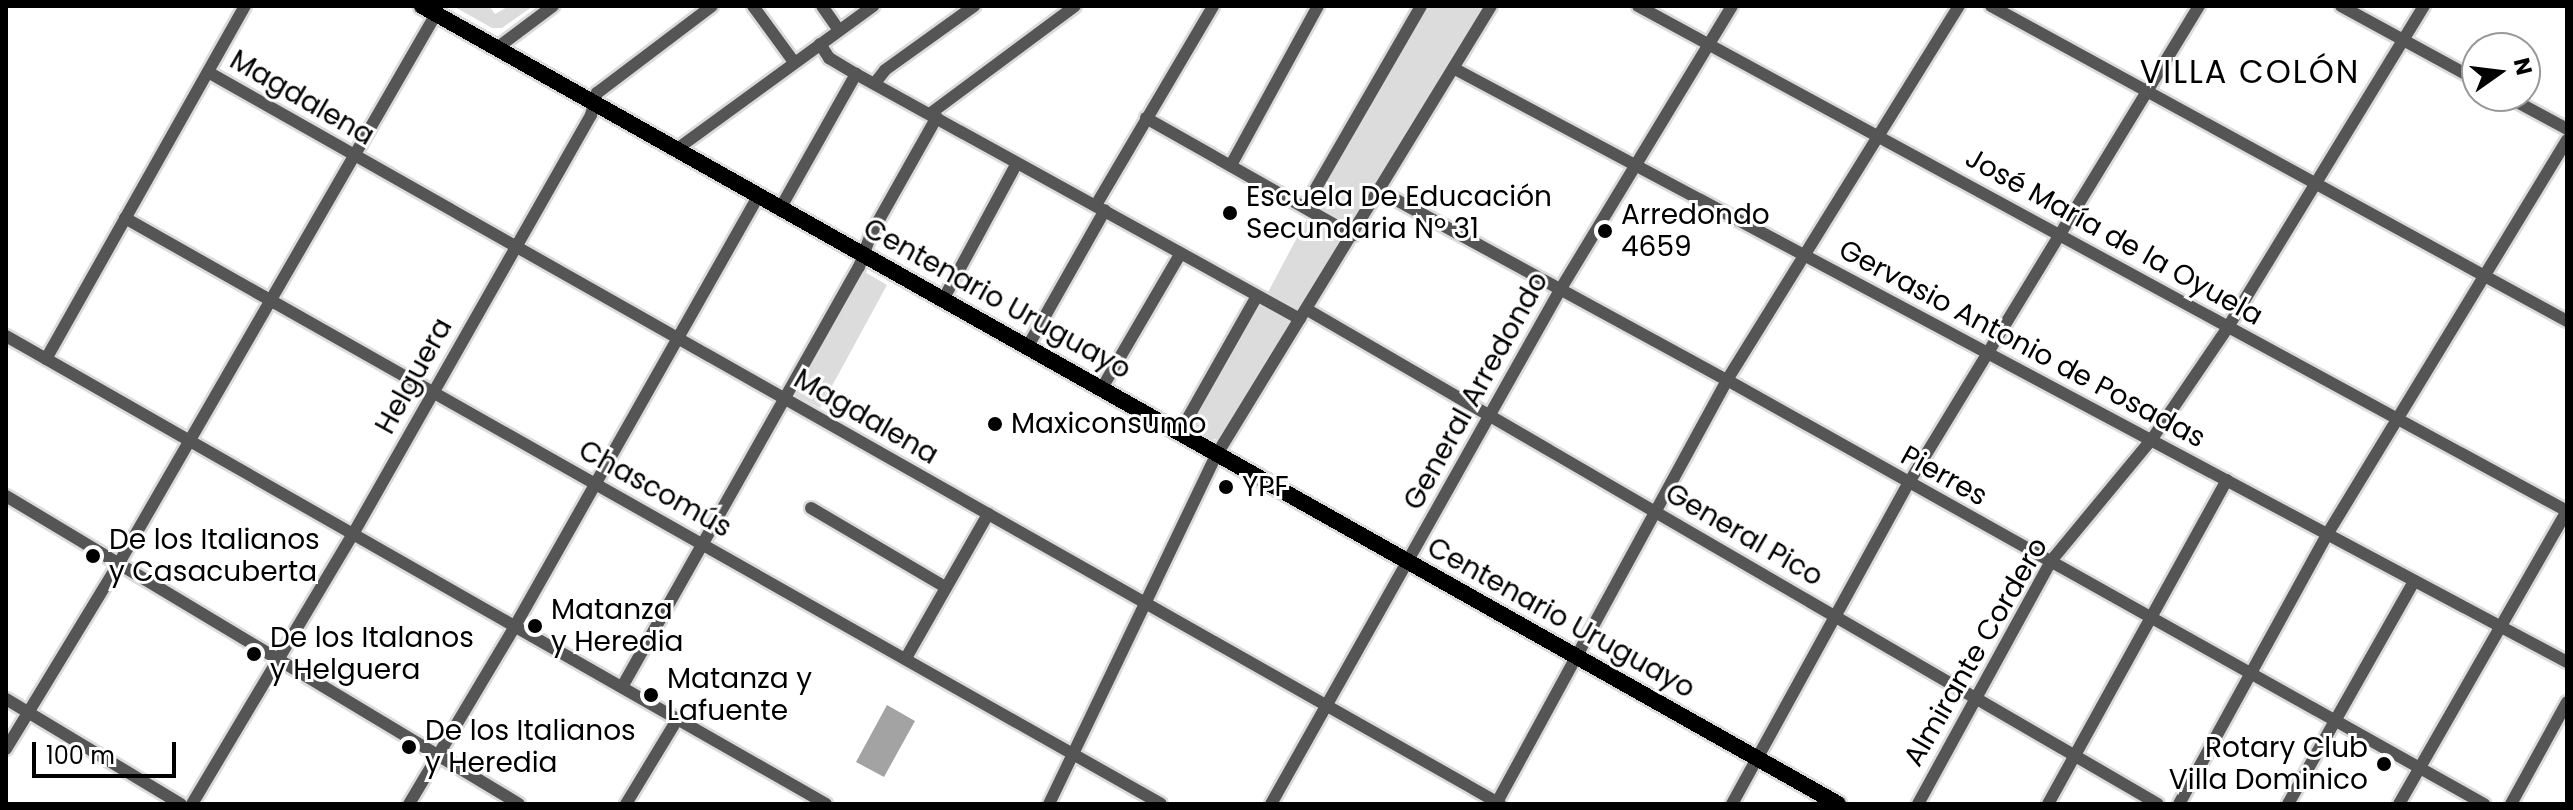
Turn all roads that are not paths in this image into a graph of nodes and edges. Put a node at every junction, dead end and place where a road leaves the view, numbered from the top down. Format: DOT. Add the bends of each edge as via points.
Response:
graph roads {
  1 [pos="245,6"];
  2 [pos="553,6"];
  3 [pos="712,6"];
  4 [pos="753,6"];
  5 [pos="822,6"];
  6 [pos="873,6"];
  7 [pos="974,6"];
  8 [pos="1075,6"];
  9 [pos="1213,6"];
  10 [pos="1318,6"];
  11 [pos="1421,6"];
  12 [pos="1491,6"];
  13 [pos="1638,6"];
  14 [pos="1732,6"];
  15 [pos="1959,6"];
  16 [pos="1991,6"];
  17 [pos="2199,6"];
  18 [pos="2341,6"];
  19 [pos="2424,6"];
  20 [pos="429,10"];
  21 [pos="839,30"];
  22 [pos="2403,40"];
  23 [pos="820,44"];
  24 [pos="1709,45"];
  25 [pos="497,48"];
  26 [pos="794,62"];
  27 [pos="1455,69"];
  28 [pos="2461,71"];
  29 [pos="208,72"];
  30 [pos="856,74"];
  31 [pos="875,83"];
  32 [pos="2147,91"];
  33 [pos="594,101"];
  34 [pos="2536,112"];
  35 [pos="934,115"];
  36 [pos="1146,118"];
  37 [pos="2567,129"];
  38 [pos="1879,137"];
  39 [pos="2567,140"];
  40 [pos="677,149"];
  41 [pos="354,155"];
  42 [pos="1017,163"];
  43 [pos="1231,165"];
  44 [pos="1634,165"];
  45 [pos="2316,184"];
  46 [pos="1380,191"];
  47 [pos="759,195"];
  48 [pos="781,207"];
  49 [pos="1305,207"];
  50 [pos="1101,208"];
  51 [pos="125,218"];
  52 [pos="2060,234"];
  53 [pos="1353,235"];
  54 [pos="514,246"];
  55 [pos="1181,253"];
  56 [pos="864,255"];
  57 [pos="1804,257"];
  58 [pos="2486,277"];
  59 [pos="1560,290"];
  60 [pos="1257,296"];
  61 [pos="944,298"];
  62 [pos="272,301"];
  63 [pos="1303,314"];
  64 [pos="2567,321"];
  65 [pos="2228,327"];
  66 [pos="6,336"];
  67 [pos="679,338"];
  68 [pos="1028,346"];
  69 [pos="1987,353"];
  70 [pos="46,359"];
  71 [pos="1727,380"];
  72 [pos="1102,388"];
  73 [pos="433,391"];
  74 [pos="786,398"];
  75 [pos="1490,415"];
  76 [pos="2398,419"];
  77 [pos="1180,432"];
  78 [pos="2152,439"];
  79 [pos="190,442"];
  80 [pos="1217,454"];
  81 [pos="2227,480"];
  82 [pos="596,484"];
  83 [pos="1908,484"];
  84 [pos="6,496"];
  85 [pos="811,508"];
  86 [pos="1655,511"];
  87 [pos="2567,511"];
  88 [pos="988,514"];
  89 [pos="2328,533"];
  90 [pos="353,534"];
  91 [pos="703,543"];
  92 [pos="2051,561"];
  93 [pos="1409,562"];
  94 [pos="119,563"];
  95 [pos="2414,581"];
  96 [pos="945,587"];
  97 [pos="1146,604"];
  98 [pos="1835,615"];
  99 [pos="2153,617"];
  100 [pos="515,626"];
  101 [pos="2500,626"];
  102 [pos="1577,657"];
  103 [pos="906,658"];
  104 [pos="279,659"];
  105 [pos="2567,662"];
  106 [pos="2251,672"];
  107 [pos="622,687"];
  108 [pos="1975,698"];
  109 [pos="6,699"];
  110 [pos="2567,702"];
  111 [pos="1325,708"];
  112 [pos="28,713"];
  113 [pos="678,718"];
  114 [pos="2335,721"];
  115 [pos="6,749"];
  116 [pos="438,755"];
  117 [pos="1075,755"];
  118 [pos="2074,755"];
  119 [pos="1758,758"];
  120 [pos="2419,768"];
  121 [pos="1498,803"];
  122 [pos="181,804"];
  123 [pos="192,804"];
  124 [pos="409,804"];
  125 [pos="519,804"];
  126 [pos="626,804"];
  127 [pos="826,804"];
  128 [pos="1049,804"];
  129 [pos="1161,804"];
  130 [pos="1271,804"];
  131 [pos="1732,804"];
  132 [pos="1838,804"];
  133 [pos="1918,804"];
  134 [pos="2048,804"];
  135 [pos="2158,804"];
  136 [pos="2179,804"];
  137 [pos="2288,804"];
  138 [pos="2399,804"];
  139 [pos="2484,804"];
  140 [pos="2511,804"];
  1 -- 29 [label="street"];
  2 -- 25 [label="street"];
  3 -- 33 [label="street, Helguera" via="601,88"];
  4 -- 26 [label="street"];
  5 -- 21 [label="street"];
  6 -- 21 [label="street"];
  7 -- 31 [label="street" via="885,70"];
  8 -- 35 [label="street"];
  9 -- 36 [label="street"];
  10 -- 43 [label="street"];
  11 -- 49 [label="street"];
  12 -- 27 [label="street"];
  13 -- 24 [label="street, José María de la Oyuela"];
  14 -- 24 [label="street, General Arredondo"];
  15 -- 38 [label="street"];
  16 -- 32 [label="street"];
  17 -- 32 [label="street"];
  18 -- 22 [label="street"];
  19 -- 22 [label="street, Almirante Cordero"];
  20 -- 25 [label="main road, Centenario Uruguayo"];
  20 -- 41 [label="street"];
  21 -- 23 [label="street"];
  22 -- 28 [label="street"];
  22 -- 45 [label="street, Almirante Cordero"];
  23 -- 26 [label="street"];
  23 -- 30 [label="street, General Pico" via="829,58"];
  24 -- 38 [label="street, José María de la Oyuela"];
  24 -- 44 [label="street, General Arredondo"];
  25 -- 33 [label="main road, Centenario Uruguayo"];
  26 -- 40 [label="street"];
  27 -- 44 [label="street, Gervasio Antonio de Posadas"];
  27 -- 46 [label="street"];
  29 -- 41 [label="street, Magdalena"];
  29 -- 51 [label="street"];
  30 -- 31 [label="street, General Pico"];
  30 -- 48 [label="street"];
  31 -- 35 [label="street, General Pico"];
  32 -- 45 [label="street"];
  32 -- 52 [label="street"];
  33 -- 40 [label="main road, Centenario Uruguayo"];
  33 -- 54 [label="street, Helguera" via="591,115"];
  34 -- 37 [label="street"];
  35 -- 42 [label="street, General Pico"];
  35 -- 56 [label="street"];
  36 -- 43 [label="street"];
  36 -- 50 [label="street"];
  38 -- 52 [label="street, José María de la Oyuela"];
  38 -- 57 [label="street"];
  39 -- 58 [label="street"];
  40 -- 47 [label="main road, Centenario Uruguayo"];
  41 -- 54 [label="street, Magdalena"];
  41 -- 62 [label="street"];
  42 -- 50 [label="street, General Pico"];
  42 -- 61 [label="street"];
  43 -- 49 [label="street"];
  44 -- 57 [label="street, Gervasio Antonio de Posadas"];
  44 -- 59 [label="street, General Arredondo"];
  45 -- 58 [label="street"];
  45 -- 65 [label="street, Almirante Cordero"];
  46 -- 53 [label="street"];
  46 -- 59 [label="street, Pierres"];
  47 -- 48 [label="main road, Centenario Uruguayo"];
  47 -- 67 [label="street"];
  48 -- 56 [label="main road, Centenario Uruguayo"];
  49 -- 53 [label="street"];
  50 -- 55 [label="street, General Pico"];
  50 -- 68 [label="street"];
  51 -- 62 [label="street, Chascomús"];
  51 -- 70 [label="street"];
  52 -- 65 [label="street, José María de la Oyuela"];
  52 -- 69 [label="street"];
  53 -- 63 [label="street"];
  54 -- 67 [label="street, Magdalena"];
  54 -- 73 [label="street, Helguera"];
  55 -- 60 [label="street, General Pico"];
  55 -- 72 [label="street"];
  56 -- 61 [label="main road, Centenario Uruguayo"];
  56 -- 74 [label="street"];
  57 -- 69 [label="street, Gervasio Antonio de Posadas"];
  57 -- 71 [label="street"];
  58 -- 64 [label="street"];
  58 -- 76 [label="street"];
  59 -- 71 [label="street, Pierres"];
  59 -- 75 [label="street, General Arredondo"];
  60 -- 63 [label="street, General Pico"];
  60 -- 77 [label="street"];
  61 -- 68 [label="main road, Centenario Uruguayo"];
  62 -- 73 [label="street, Chascomús"];
  62 -- 79 [label="street"];
  63 -- 75 [label="street, General Pico"];
  63 -- 80 [label="street"];
  65 -- 76 [label="street, José María de la Oyuela"];
  65 -- 78 [label="street, Almirante Cordero"];
  66 -- 70 [label="street"];
  67 -- 74 [label="street, Magdalena"];
  67 -- 82 [label="street"];
  68 -- 72 [label="main road, Centenario Uruguayo"];
  69 -- 78 [label="street, Gervasio Antonio de Posadas"];
  69 -- 83 [label="street"];
  70 -- 79 [label="street"];
  71 -- 83 [label="street, Pierres"];
  71 -- 86 [label="street"];
  72 -- 77 [label="main road, Centenario Uruguayo"];
  73 -- 82 [label="street, Chascomús"];
  73 -- 90 [label="street, Helguera"];
  74 -- 88 [label="street, Magdalena"];
  74 -- 91 [label="street"];
  75 -- 86 [label="street, General Pico"];
  75 -- 93 [label="street, General Arredondo"];
  76 -- 87 [label="street, José María de la Oyuela"];
  76 -- 89 [label="street"];
  77 -- 80 [label="main road, Centenario Uruguayo"];
  78 -- 81 [label="street, Gervasio Antonio de Posadas"];
  78 -- 92 [label="street, Almirante Cordero"];
  79 -- 90 [label="street"];
  79 -- 94 [label="street"];
  80 -- 93 [label="main road, Centenario Uruguayo"];
  80 -- 97 [label="street"];
  81 -- 89 [label="street, Gervasio Antonio de Posadas"];
  81 -- 99 [label="street"];
  82 -- 91 [label="street, Chascomús"];
  82 -- 100 [label="street"];
  83 -- 92 [label="street, Pierres"];
  83 -- 98 [label="street"];
  84 -- 94 [label="street"];
  85 -- 96 [label="street"];
  86 -- 98 [label="street, General Pico"];
  86 -- 102 [label="street"];
  87 -- 101 [label="street"];
  88 -- 96 [label="street"];
  88 -- 97 [label="street, Magdalena"];
  89 -- 95 [label="street, Gervasio Antonio de Posadas"];
  89 -- 106 [label="street"];
  90 -- 100 [label="street"];
  90 -- 104 [label="street, Helguera"];
  91 -- 103 [label="street, Chascomús"];
  91 -- 107 [label="street"];
  92 -- 99 [label="street, Pierres"];
  92 -- 108 [label="street, Almirante Cordero"];
  93 -- 102 [label="main road, Centenario Uruguayo"];
  93 -- 111 [label="street, General Arredondo"];
  94 -- 104 [label="street"];
  94 -- 112 [label="street"];
  95 -- 101 [label="street, Gervasio Antonio de Posadas"];
  95 -- 114 [label="street"];
  96 -- 103 [label="street"];
  97 -- 111 [label="street, Magdalena"];
  97 -- 117 [label="street"];
  98 -- 108 [label="street, General Pico"];
  98 -- 119 [label="street"];
  99 -- 106 [label="street, Pierres"];
  99 -- 118 [label="street"];
  100 -- 107 [label="street"];
  100 -- 116 [label="street"];
  101 -- 105 [label="street, Gervasio Antonio de Posadas"];
  101 -- 120 [label="street"];
  102 -- 119 [label="main road, Centenario Uruguayo"];
  102 -- 121 [label="street"];
  103 -- 117 [label="street, Chascomús"];
  104 -- 116 [label="street"];
  104 -- 123 [label="street, Helguera"];
  106 -- 114 [label="street, Pierres"];
  106 -- 136 [label="street"];
  107 -- 113 [label="street"];
  108 -- 118 [label="street, General Pico"];
  108 -- 133 [label="street, Almirante Cordero"];
  109 -- 112 [label="street"];
  110 -- 140 [label="street"];
  111 -- 121 [label="street, Magdalena"];
  111 -- 130 [label="street, General Arredondo"];
  112 -- 115 [label="street"];
  112 -- 122 [label="street"];
  113 -- 126 [label="street"];
  113 -- 127 [label="street"];
  114 -- 120 [label="street, Pierres"];
  114 -- 137 [label="street"];
  116 -- 124 [label="street"];
  116 -- 125 [label="street"];
  117 -- 128 [label="street"];
  117 -- 129 [label="street, Chascomús"];
  118 -- 134 [label="street"];
  118 -- 135 [label="street, General Pico"];
  119 -- 131 [label="street"];
  119 -- 132 [label="main road, Centenario Uruguayo"];
  120 -- 138 [label="street"];
  120 -- 139 [label="street, Pierres"];
}
